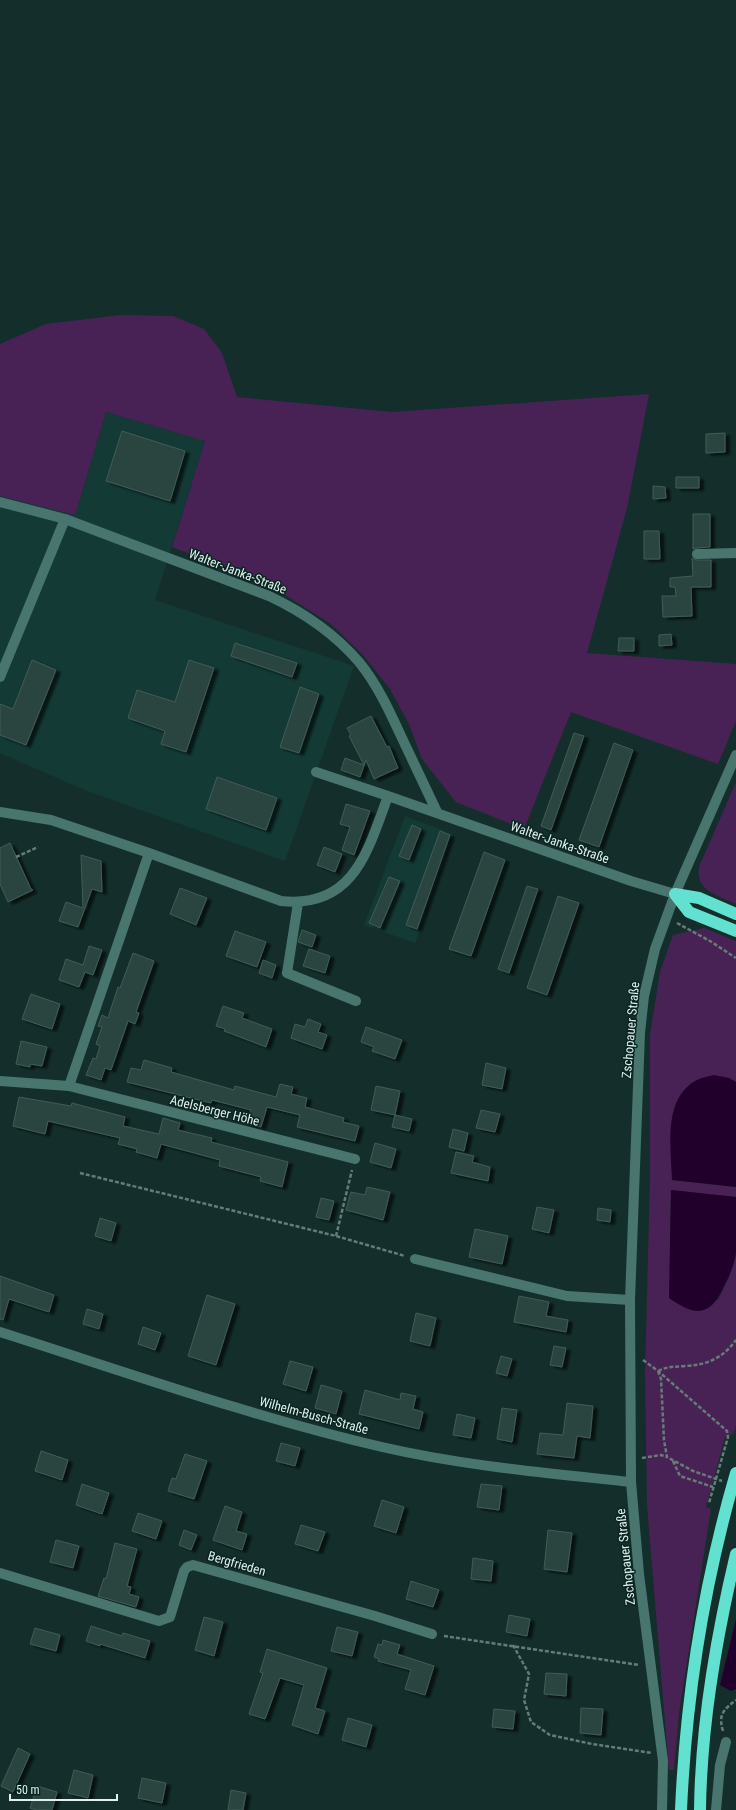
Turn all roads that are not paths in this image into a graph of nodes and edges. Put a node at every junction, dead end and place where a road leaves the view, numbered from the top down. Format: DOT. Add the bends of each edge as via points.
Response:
graph roads {
  1 [pos="0,502"];
  2 [pos="65,518"];
  3 [pos="736,553"];
  4 [pos="697,554"];
  5 [pos="0,677"];
  6 [pos="736,755"];
  7 [pos="316,772"];
  8 [pos="388,796"];
  9 [pos="0,812"];
  10 [pos="437,812"];
  11 [pos="149,852"];
  12 [pos="676,894"];
  13 [pos="298,903"];
  14 [pos="736,914"];
  15 [pos="736,931"];
  16 [pos="356,1001"];
  17 [pos="0,1081"];
  18 [pos="69,1086"];
  19 [pos="355,1158"];
  20 [pos="416,1259"];
  21 [pos="630,1300"];
  22 [pos="0,1332"];
  23 [pos="736,1473"];
  24 [pos="631,1482"];
  25 [pos="736,1554"];
  26 [pos="0,1573"];
  27 [pos="432,1634"];
  28 [pos="726,1742"];
  29 [pos="662,1810"];
  30 [pos="681,1810"];
  31 [pos="700,1810"];
  32 [pos="716,1810"];
  1 -- 2 [label="street, Walter-Janka-Straße"];
  2 -- 5 [label="street"];
  2 -- 10 [label="street, Walter-Janka-Straße" via="269,596 287,604 321,627 358,662 371,679"];
  3 -- 4 [label="street"];
  6 -- 12 [label="street, Zschopauer Straße"];
  7 -- 8 [label="street, Walter-Janka-Straße"];
  8 -- 10 [label="street, Walter-Janka-Straße"];
  8 -- 13 [label="street" via="370,843 354,873 344,883 320,898"];
  9 -- 11 [label="street" via="51,820"];
  10 -- 12 [label="street, Walter-Janka-Straße" via="631,881"];
  11 -- 13 [label="street" via="282,901"];
  11 -- 18 [label="street"];
  12 -- 14 [label="highway" via="700,898"];
  12 -- 15 [label="highway" via="690,912"];
  12 -- 21 [label="street, Zschopauer Straße" via="651,964 643,1003"];
  13 -- 16 [label="street" via="287,974"];
  17 -- 18 [label="street, Adelsberger Höhe"];
  18 -- 19 [label="street, Adelsberger Höhe"];
  20 -- 21 [label="street" via="567,1296"];
  21 -- 24 [label="street, Zschopauer Straße"];
  22 -- 24 [label="street, Wilhelm-Busch-Straße" via="250,1411 382,1447 488,1466"];
  23 -- 30 [label="highway" via="707,1588 693,1670"];
  24 -- 29 [label="street, Zschopauer Straße" via="639,1574 662,1755"];
  25 -- 31 [label="highway" via="720,1626 707,1709"];
  26 -- 27 [label="street, Bergfrieden" via="159,1621 170,1617 184,1571 193,1565"];
  28 -- 32 [label="street" via="720,1765"];
}
